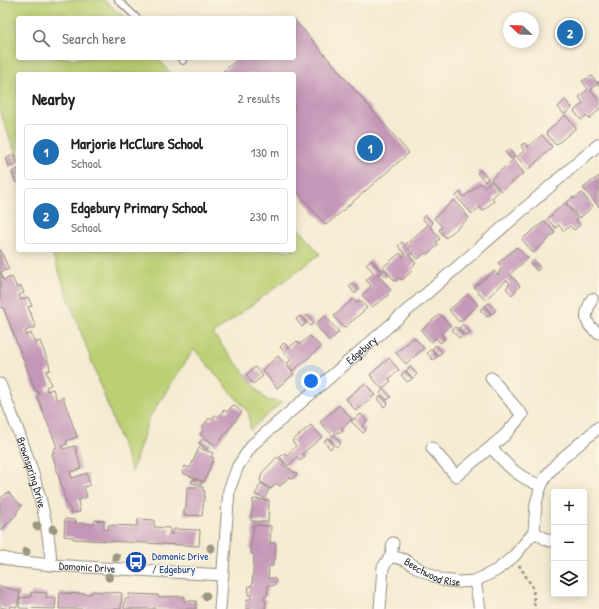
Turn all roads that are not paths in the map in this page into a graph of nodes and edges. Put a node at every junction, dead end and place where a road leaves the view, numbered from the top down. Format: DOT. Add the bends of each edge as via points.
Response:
graph roads {
  1 [pos="118,0"];
  2 [pos="135,16"];
  3 [pos="597,149"];
  4 [pos="592,299"];
  5 [pos="599,332"];
  6 [pos="491,378"];
  7 [pos="0,384"];
  8 [pos="599,427"];
  9 [pos="491,447"];
  10 [pos="432,448"];
  11 [pos="541,486"];
  12 [pos="534,532"];
  13 [pos="551,540"];
  14 [pos="393,543"];
  15 [pos="0,556"];
  16 [pos="391,556"];
  17 [pos="51,565"];
  18 [pos="223,575"];
  19 [pos="475,581"];
  20 [pos="220,609"];
  21 [pos="380,609"];
  22 [pos="480,609"];
  1 -- 2 [label="lane"];
  3 -- 18 [label="street, Edgebury" via="253,444 238,466 229,490"];
  4 -- 5 [label="street" via="585,313 588,324"];
  6 -- 9 [label="street" via="522,415"];
  7 -- 17 [label="street, Brownspring Drive" via="33,474 50,548"];
  8 -- 11 [label="street" via="558,462"];
  9 -- 10 [label="street" via="456,476"];
  9 -- 11 [label="street" via="513,472"];
  11 -- 12 [label="street" via="536,503"];
  12 -- 13 [label="street"];
  12 -- 19 [label="street, Beechwood Rise" via="514,556 497,570"];
  14 -- 16 [label="street, Beechwood Rise"];
  15 -- 17 [label="street, Domonic Drive" via="15,561"];
  16 -- 19 [label="street, Beechwood Rise" via="405,560 442,580"];
  16 -- 21 [label="street, Beechwood Rise" via="383,567"];
  17 -- 18 [label="street, Domonic Drive"];
  18 -- 20 [label="street, Edgebury"];
  19 -- 22 [label="street, Beechwood Rise"];
}
